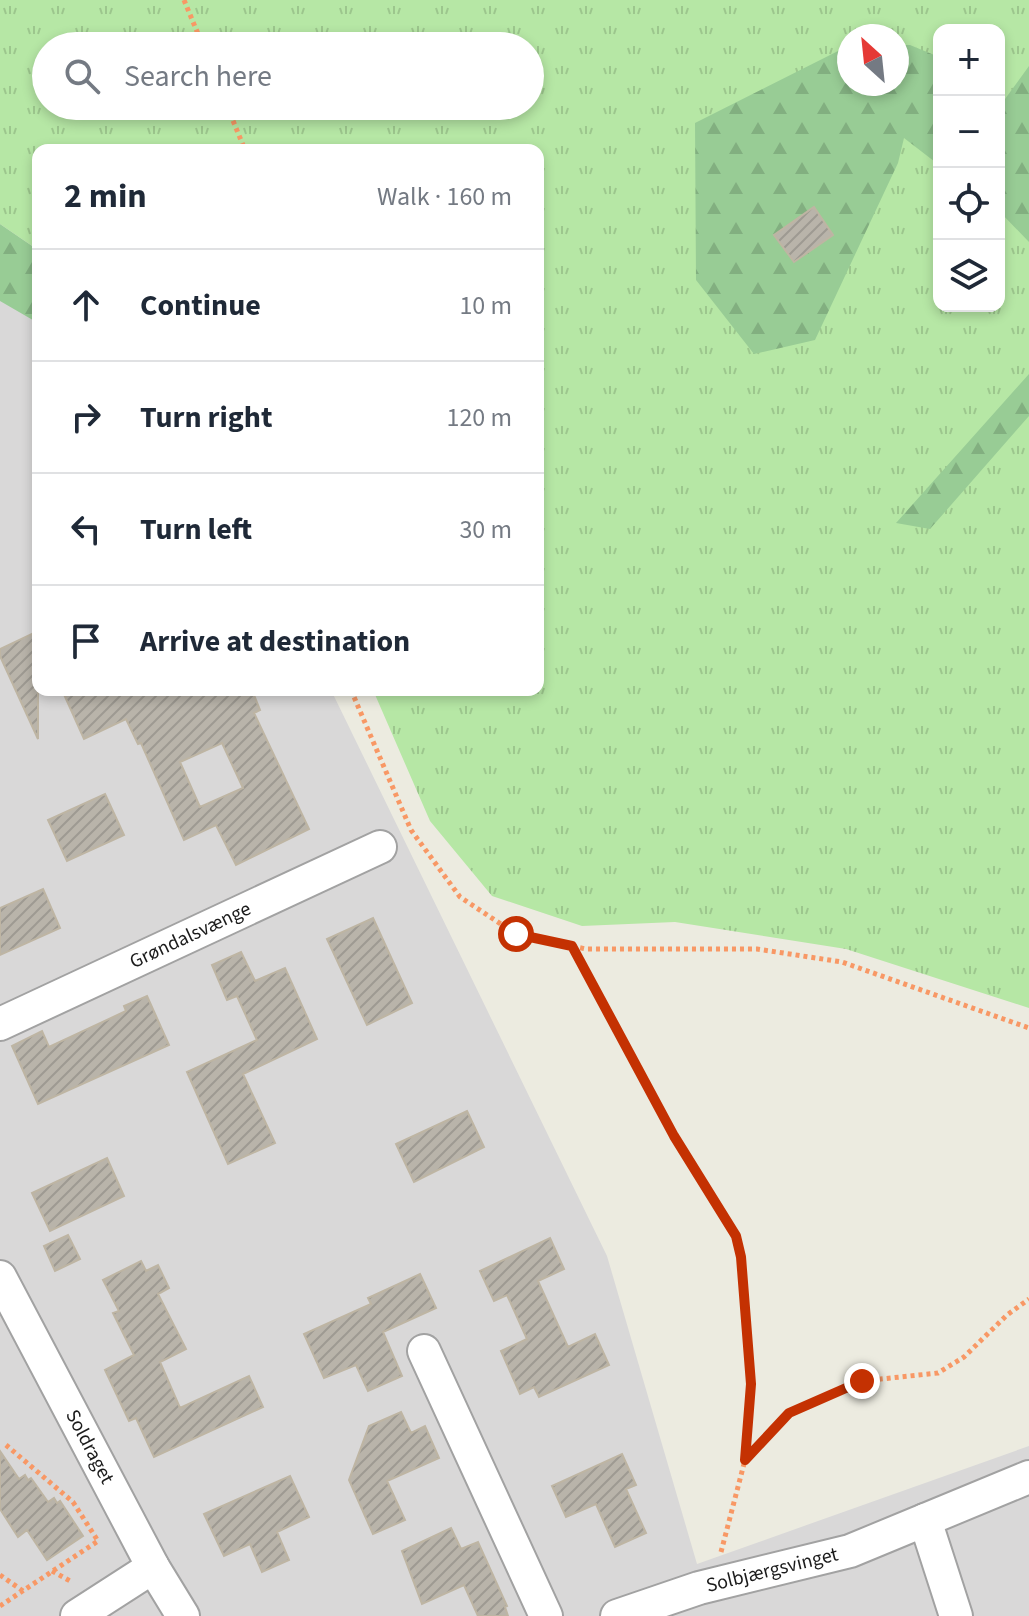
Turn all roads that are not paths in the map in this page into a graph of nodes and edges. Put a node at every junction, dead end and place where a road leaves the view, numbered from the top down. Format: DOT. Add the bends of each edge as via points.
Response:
graph roads {
  1 [pos="380,847"];
  2 [pos="0,1024"];
  3 [pos="0,1277"];
  4 [pos="424,1351"];
  5 [pos="1029,1477"];
  6 [pos="925,1520"];
  7 [pos="153,1567"];
  8 [pos="77,1616"];
  9 [pos="183,1616"];
  10 [pos="546,1616"];
  11 [pos="617,1616"];
  12 [pos="956,1616"];
  1 -- 2 [label="street, Grøndalsvænge"];
  3 -- 7 [label="street, Soldraget"];
  4 -- 10 [label="street"];
  5 -- 6 [label="street, Solbjærgsvinget"];
  6 -- 11 [label="street, Solbjærgsvinget" via="850,1551 714,1584"];
  6 -- 12 [label="street"];
  7 -- 8 [label="street"];
  7 -- 9 [label="street, Soldraget"];
}
